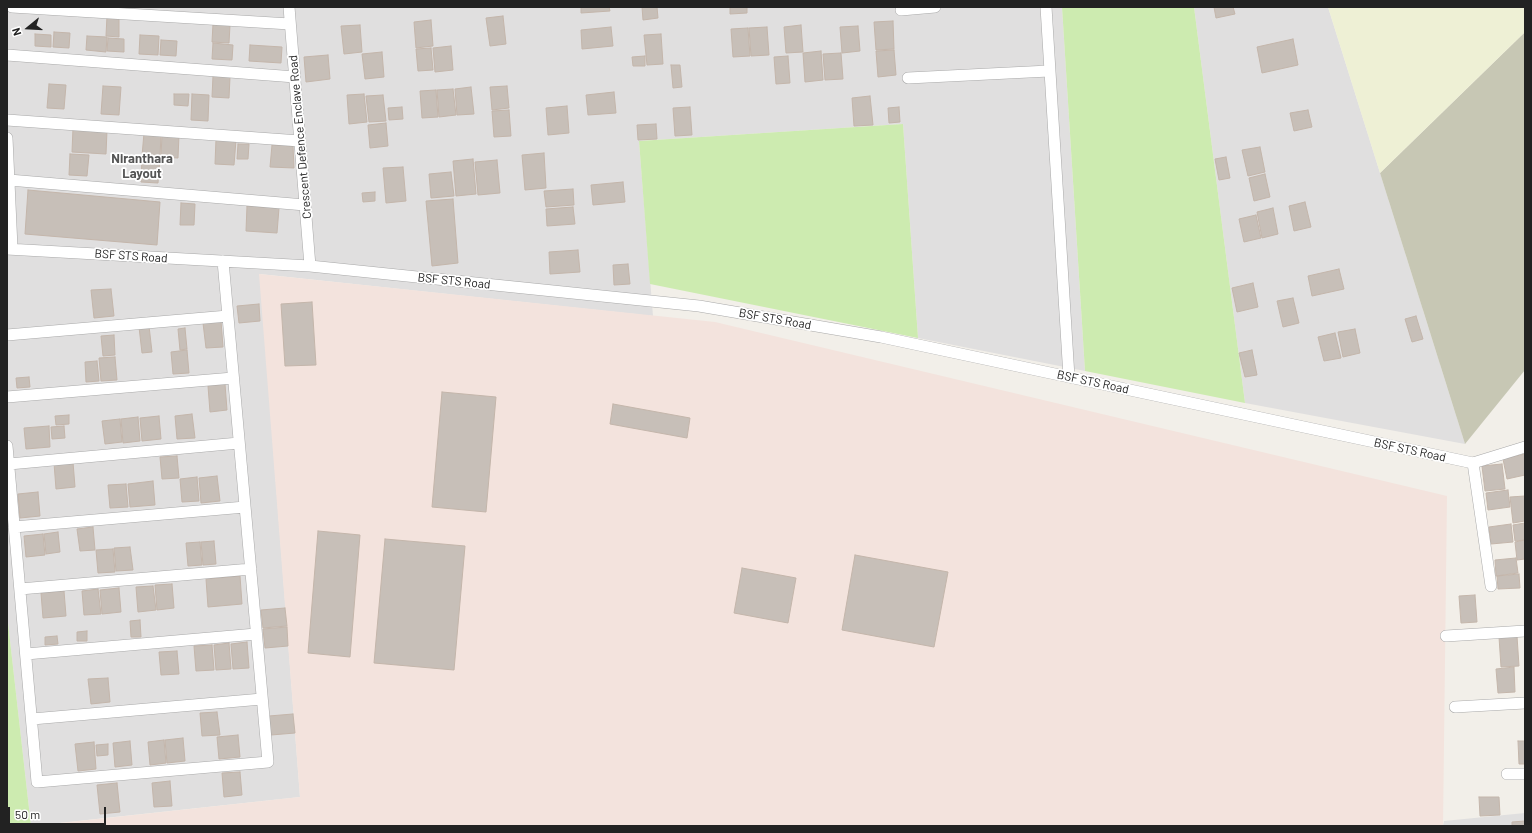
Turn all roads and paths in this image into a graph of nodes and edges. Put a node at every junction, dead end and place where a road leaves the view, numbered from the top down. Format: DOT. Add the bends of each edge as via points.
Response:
graph roads {
  1 [pos="12,7"];
  2 [pos="289,7"];
  3 [pos="936,7"];
  4 [pos="1046,7"];
  5 [pos="901,10"];
  6 [pos="290,24"];
  7 [pos="7,55"];
  8 [pos="1050,71"];
  9 [pos="295,77"];
  10 [pos="908,78"];
  11 [pos="7,120"];
  12 [pos="7,138"];
  13 [pos="300,141"];
  14 [pos="9,180"];
  15 [pos="8,196"];
  16 [pos="305,206"];
  17 [pos="10,248"];
  18 [pos="223,261"];
  19 [pos="310,266"];
  20 [pos="228,316"];
  21 [pos="7,335"];
  22 [pos="1069,377"];
  23 [pos="233,378"];
  24 [pos="7,397"];
  25 [pos="239,444"];
  26 [pos="7,446"];
  27 [pos="1525,447"];
  28 [pos="8,464"];
  29 [pos="1473,464"];
  30 [pos="245,507"];
  31 [pos="14,527"];
  32 [pos="251,569"];
  33 [pos="1491,586"];
  34 [pos="20,589"];
  35 [pos="1525,631"];
  36 [pos="256,634"];
  37 [pos="1446,636"];
  38 [pos="26,654"];
  39 [pos="262,699"];
  40 [pos="1525,703"];
  41 [pos="1455,707"];
  42 [pos="32,719"];
  43 [pos="1507,774"];
  44 [pos="1525,774"];
  1 -- 6 [label="street"];
  2 -- 6 [label="street, Crescent Defence Enclave Road"];
  3 -- 5 [label="street"];
  4 -- 8 [label="street"];
  6 -- 9 [label="street, Crescent Defence Enclave Road"];
  7 -- 9 [label="street"];
  8 -- 10 [label="street"];
  8 -- 22 [label="street"];
  9 -- 13 [label="street, Crescent Defence Enclave Road"];
  11 -- 13 [label="street"];
  12 -- 14 [label="street"];
  13 -- 16 [label="street, Crescent Defence Enclave Road"];
  14 -- 15 [label="street"];
  14 -- 16 [label="street"];
  15 -- 17 [label="street"];
  16 -- 19 [label="street, Crescent Defence Enclave Road"];
  17 -- 18 [label="street, BSF STS Road"];
  18 -- 19 [label="street, BSF STS Road"];
  18 -- 20 [label="street"];
  19 -- 22 [label="street, BSF STS Road" via="699,306 881,336"];
  20 -- 21 [label="street"];
  20 -- 23 [label="street"];
  22 -- 29 [label="street, BSF STS Road"];
  23 -- 24 [label="street"];
  23 -- 25 [label="street"];
  25 -- 28 [label="street"];
  25 -- 30 [label="street"];
  26 -- 28 [label="street"];
  27 -- 29 [label="street"];
  28 -- 31 [label="street"];
  29 -- 33 [label="street"];
  30 -- 31 [label="street"];
  30 -- 32 [label="street"];
  31 -- 34 [label="street"];
  32 -- 34 [label="street"];
  32 -- 36 [label="street"];
  34 -- 38 [label="street"];
  35 -- 37 [label="street"];
  36 -- 38 [label="street"];
  36 -- 39 [label="street"];
  38 -- 42 [label="street"];
  39 -- 42 [label="street"];
  39 -- 42 [label="street" via="268,762 37,782"];
  40 -- 41 [label="street"];
  43 -- 44 [label="street"];
}
